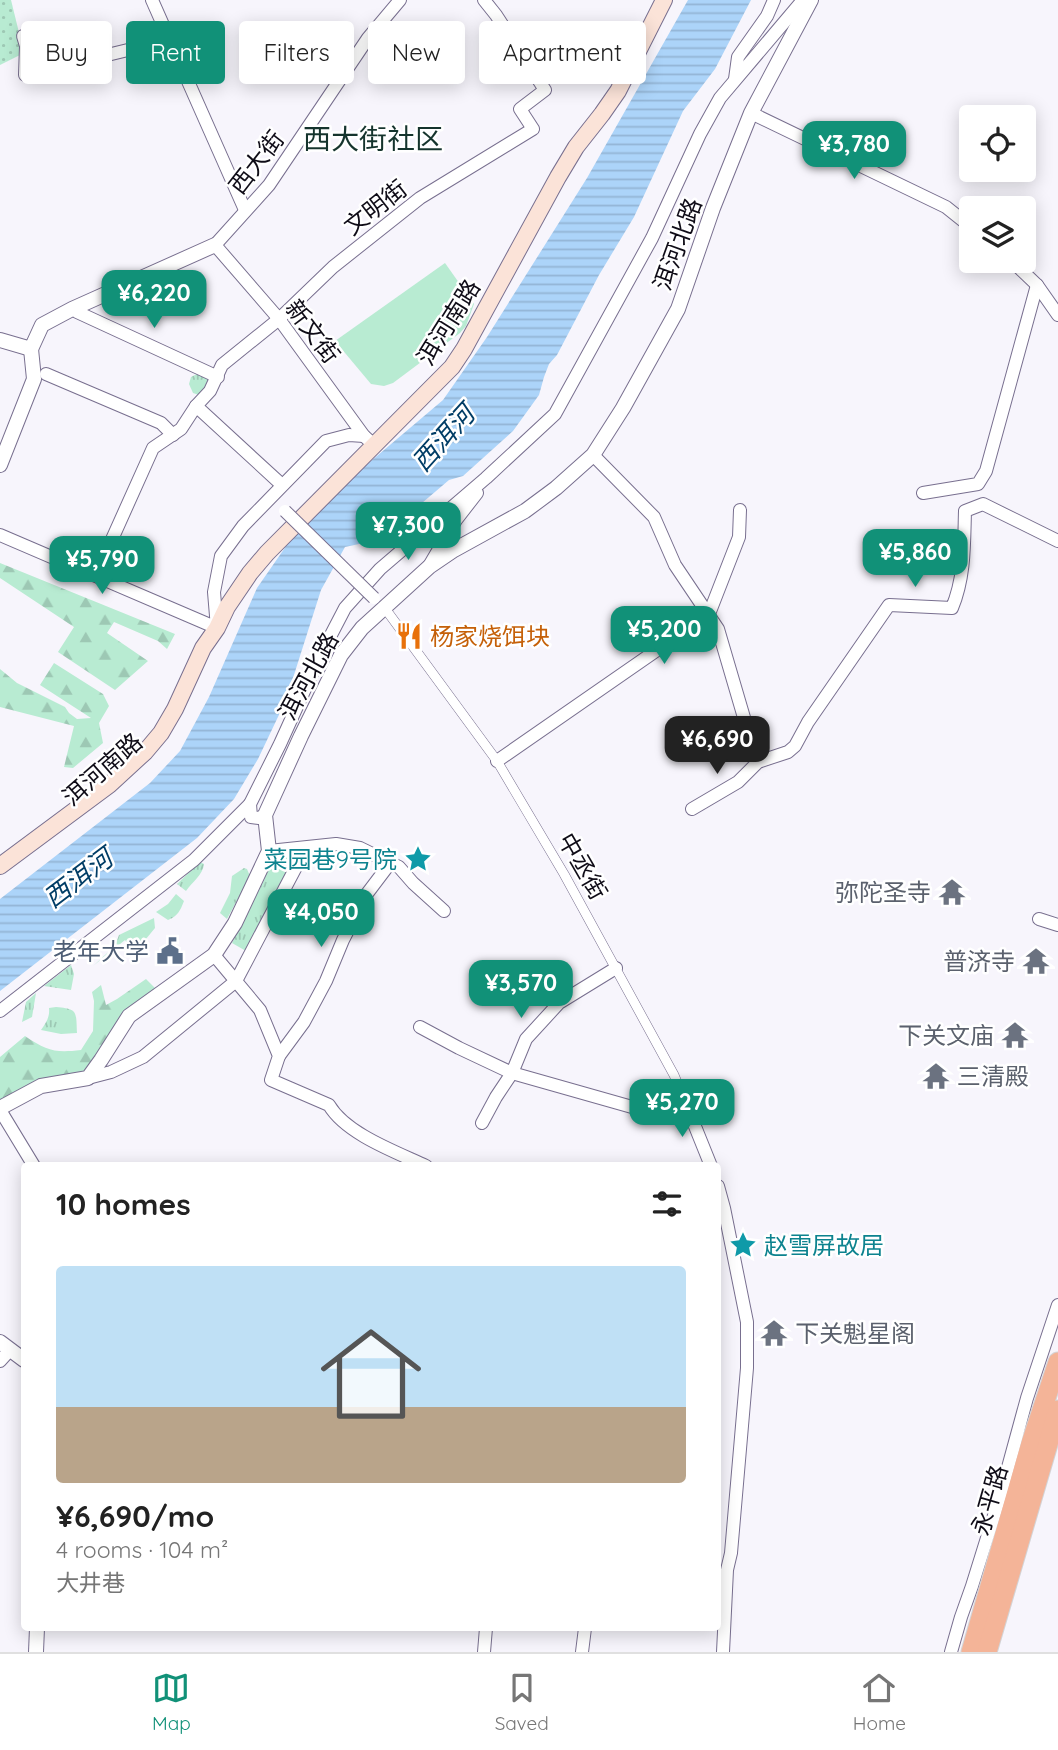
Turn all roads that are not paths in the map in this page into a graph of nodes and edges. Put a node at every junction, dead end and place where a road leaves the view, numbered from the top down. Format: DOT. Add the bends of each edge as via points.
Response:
graph roads {
  1 [pos="152,0"];
  2 [pos="400,0"];
  3 [pos="484,0"];
  4 [pos="664,0"];
  5 [pos="774,0"];
  6 [pos="803,0"];
  7 [pos="811,0"];
  8 [pos="161,21"];
  9 [pos="735,80"];
  10 [pos="189,84"];
  11 [pos="751,113"];
  12 [pos="245,210"];
  13 [pos="959,217"];
  14 [pos="215,245"];
  15 [pos="1024,273"];
  16 [pos="1037,285"];
  17 [pos="76,312"];
  18 [pos="1058,315"];
  19 [pos="279,319"];
  20 [pos="0,340"];
  21 [pos="30,349"];
  22 [pos="46,374"];
  23 [pos="218,377"];
  24 [pos="196,406"];
  25 [pos="173,435"];
  26 [pos="369,441"];
  27 [pos="593,455"];
  28 [pos="0,465"];
  29 [pos="486,478"];
  30 [pos="282,485"];
  31 [pos="923,494"];
  32 [pos="271,497"];
  33 [pos="740,510"];
  34 [pos="0,535"];
  35 [pos="1058,541"];
  36 [pos="429,567"];
  37 [pos="96,575"];
  38 [pos="379,602"];
  39 [pos="709,614"];
  40 [pos="217,628"];
  41 [pos="496,761"];
  42 [pos="758,762"];
  43 [pos="250,804"];
  44 [pos="692,809"];
  45 [pos="265,815"];
  46 [pos="306,848"];
  47 [pos="269,851"];
  48 [pos="391,862"];
  49 [pos="0,866"];
  50 [pos="0,879"];
  51 [pos="444,911"];
  52 [pos="1038,919"];
  53 [pos="1058,925"];
  54 [pos="214,955"];
  55 [pos="616,968"];
  56 [pos="236,981"];
  57 [pos="0,1011"];
  58 [pos="420,1027"];
  59 [pos="279,1056"];
  60 [pos="512,1073"];
  61 [pos="88,1078"];
  62 [pos="684,1099"];
  63 [pos="632,1107"];
  64 [pos="0,1109"];
  65 [pos="482,1123"];
  66 [pos="32,1162"];
  67 [pos="417,1162"];
  68 [pos="709,1162"];
  69 [pos="721,1197"];
  70 [pos="1058,1305"];
  71 [pos="3,1351"];
  72 [pos="21,1359"];
  73 [pos="1058,1362"];
  74 [pos="1058,1410"];
  75 [pos="722,1569"];
  76 [pos="37,1631"];
  77 [pos="486,1631"];
  78 [pos="585,1631"];
  79 [pos="36,1652"];
  80 [pos="484,1652"];
  81 [pos="582,1652"];
  82 [pos="723,1652"];
  83 [pos="951,1652"];
  84 [pos="971,1652"];
  85 [pos="987,1652"];
  1 -- 8 [label="street"];
  2 -- 12 [label="street, 西大街" via="368,38 269,185"];
  3 -- 19 [label="street, 文明街" via="545,90 520,109 533,129 420,198 333,267"];
  4 -- 26 [label="main road, 洱河南路" via="618,91 558,177 457,360"];
  5 -- 9 [label="street" via="738,57"];
  6 -- 9 [label="street"];
  7 -- 11 [label="street, 洱河北路"];
  9 -- 29 [label="street" via="700,134 652,238 555,414"];
  10 -- 12 [label="street"];
  11 -- 13 [label="street"];
  11 -- 27 [label="street, 洱河北路" via="678,309"];
  12 -- 14 [label="street, 西大街"];
  14 -- 19 [label="street, 新文街"];
  14 -- 21 [label="street" via="42,325"];
  15 -- 16 [label="street"];
  16 -- 18 [label="street"];
  16 -- 31 [label="street" via="986,471 978,484"];
  17 -- 23 [label="street"];
  19 -- 23 [label="street" via="222,365"];
  19 -- 26 [label="street, 新文街"];
  20 -- 21 [label="street"];
  21 -- 28 [label="street" via="34,379"];
  22 -- 25 [label="street" via="161,423"];
  23 -- 24 [label="street"];
  24 -- 25 [label="street"];
  24 -- 30 [label="street"];
  25 -- 37 [label="street" via="153,448"];
  26 -- 30 [label="street" via="349,435 326,441"];
  26 -- 40 [label="main road, 洱河南路" via="260,561"];
  27 -- 36 [label="street, 洱河北路" via="525,511"];
  27 -- 39 [label="street" via="654,517 675,565"];
  29 -- 36 [label="street"];
  29 -- 43 [label="street" via="380,569 345,608"];
  30 -- 32 [label="street"];
  32 -- 38 [label="street, bridge"];
  32 -- 40 [label="street" via="221,556 214,592"];
  33 -- 39 [label="street" via="739,537"];
  34 -- 37 [label="street"];
  35 -- 42 [label="street" via="983,504 965,512 963,565 952,608 889,605 794,746"];
  36 -- 38 [label="street, 洱河北路"];
  37 -- 40 [label="street"];
  38 -- 41 [label="street, 中丞街"];
  38 -- 45 [label="street, 洱河北路" via="341,655"];
  39 -- 41 [label="street"];
  39 -- 42 [label="street" via="718,629"];
  40 -- 49 [label="main road, 洱河南路" via="202,648 175,709 145,752 109,785"];
  40 -- 50 [label="main road, 洱河南路" via="212,652 184,713 153,759 116,793"];
  41 -- 55 [label="street, 中丞街"];
  42 -- 44 [label="street" via="738,782"];
  43 -- 45 [label="street" via="251,817"];
  43 -- 57 [label="street" via="194,860"];
  45 -- 47 [label="street"];
  46 -- 47 [label="street"];
  46 -- 48 [label="street" via="336,844 360,848"];
  46 -- 56 [label="street"];
  47 -- 54 [label="street" via="235,923"];
  48 -- 51 [label="street"];
  48 -- 59 [label="street" via="366,895 304,1022"];
  52 -- 53 [label="street"];
  54 -- 56 [label="street"];
  54 -- 61 [label="street" via="129,1016"];
  55 -- 60 [label="street" via="559,1003 526,1039"];
  55 -- 62 [label="street, 中丞街"];
  56 -- 59 [label="street" via="260,1010"];
  56 -- 61 [label="street" via="143,1057"];
  58 -- 60 [label="street"];
  59 -- 67 [label="street" via="271,1080 329,1105 368,1140"];
  60 -- 63 [label="street"];
  60 -- 65 [label="street"];
  61 -- 64 [label="street" via="41,1086"];
  62 -- 68 [label="street, 中丞街"];
  64 -- 66 [label="street"];
  69 -- 75 [label="street" via="747,1322 731,1553"];
  70 -- 83 [label="street"];
  71 -- 72 [label="street"];
  73 -- 84 [label="highway, 永平路"];
  74 -- 85 [label="highway, 永平路"];
  75 -- 82 [label="street"];
  76 -- 79 [label="street"];
  77 -- 80 [label="street"];
  78 -- 81 [label="street"];
}
